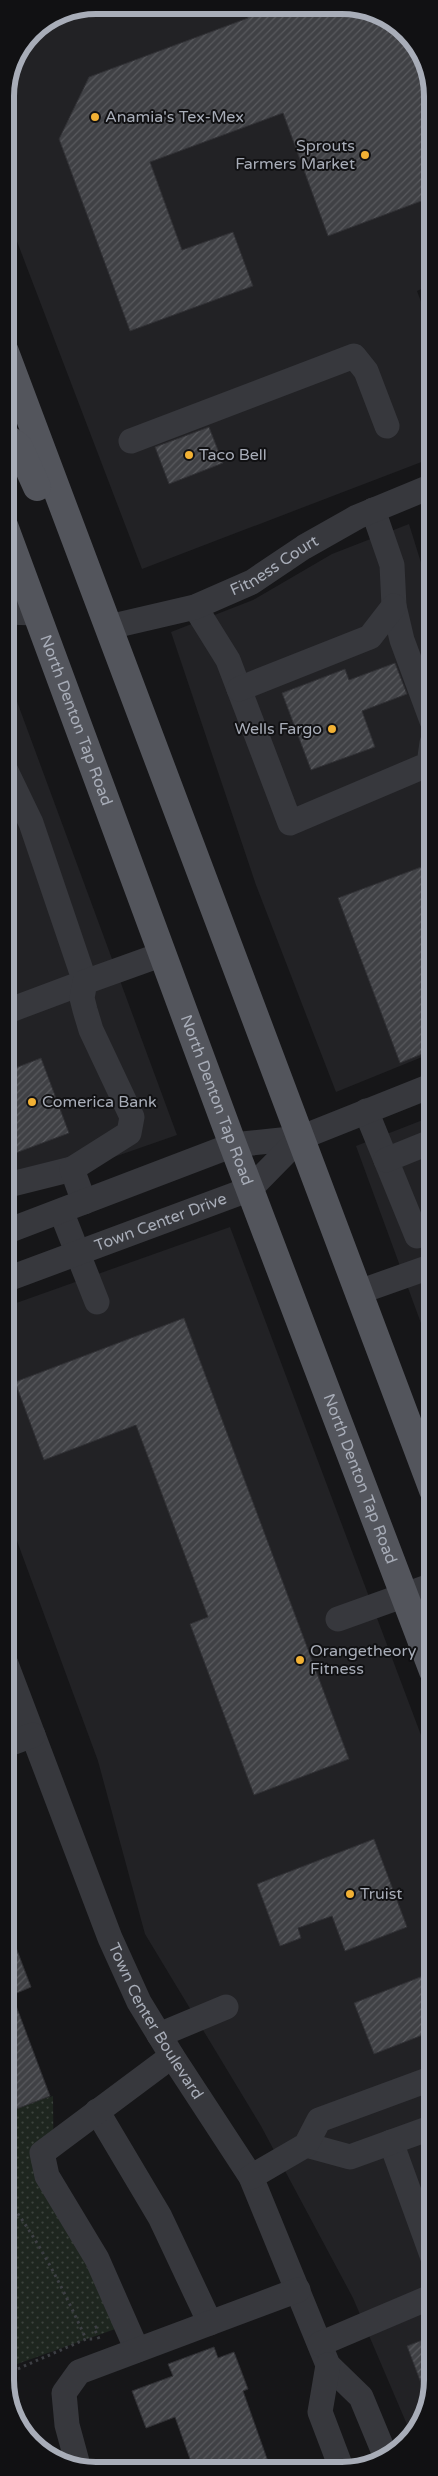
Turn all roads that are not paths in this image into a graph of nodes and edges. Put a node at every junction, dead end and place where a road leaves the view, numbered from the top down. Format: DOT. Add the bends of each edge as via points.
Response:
graph roads {
  1 [pos="14,398"];
  2 [pos="17,413"];
  3 [pos="387,426"];
  4 [pos="131,441"];
  5 [pos="14,443"];
  6 [pos="424,489"];
  7 [pos="373,510"];
  8 [pos="14,553"];
  9 [pos="98,600"];
  10 [pos="394,606"];
  11 [pos="195,607"];
  12 [pos="14,612"];
  13 [pos="36,613"];
  14 [pos="108,627"];
  15 [pos="239,689"];
  16 [pos="424,699"];
  17 [pos="424,766"];
  18 [pos="14,788"];
  19 [pos="163,954"];
  20 [pos="85,982"];
  21 [pos="14,1009"];
  22 [pos="424,1088"];
  23 [pos="366,1112"];
  24 [pos="300,1138"];
  25 [pos="424,1144"];
  26 [pos="233,1145"];
  27 [pos="386,1160"];
  28 [pos="72,1169"];
  29 [pos="14,1183"];
  30 [pos="250,1189"];
  31 [pos="72,1207"];
  32 [pos="14,1229"];
  33 [pos="424,1230"];
  34 [pos="78,1253"];
  35 [pos="424,1272"];
  36 [pos="14,1277"];
  37 [pos="358,1292"];
  38 [pos="97,1302"];
  39 [pos="424,1466"];
  40 [pos="424,1587"];
  41 [pos="404,1595"];
  42 [pos="338,1619"];
  43 [pos="424,1647"];
  44 [pos="14,1685"];
  45 [pos="33,1735"];
  46 [pos="14,1742"];
  47 [pos="226,2007"];
  48 [pos="159,2035"];
  49 [pos="172,2056"];
  50 [pos="424,2081"];
  51 [pos="97,2111"];
  52 [pos="424,2130"];
  53 [pos="391,2142"];
  54 [pos="306,2145"];
  55 [pos="251,2177"];
  56 [pos="424,2233"];
  57 [pos="298,2290"];
  58 [pos="424,2301"];
  59 [pos="210,2323"];
  60 [pos="137,2350"];
  61 [pos="324,2355"];
  62 [pos="383,2451"];
  63 [pos="76,2460"];
  64 [pos="339,2462"];
  1 -- 2 [label="main road"];
  2 -- 9 [label="main road"];
  3 -- 4 [label="street" via="366,371 354,356"];
  5 -- 9 [label="main road" via="26,459 62,551"];
  6 -- 7 [label="street, Fitness Court"];
  7 -- 10 [label="street" via="392,564"];
  7 -- 11 [label="street, Fitness Court" via="304,547 252,582"];
  8 -- 13 [label="main road, North Denton Tap Road"];
  9 -- 14 [label="main road"];
  10 -- 15 [label="street" via="370,637"];
  10 -- 16 [label="street" via="402,640"];
  11 -- 14 [label="street, Fitness Court"];
  11 -- 15 [label="street" via="228,660"];
  12 -- 13 [label="street"];
  13 -- 19 [label="main road, North Denton Tap Road"];
  14 -- 24 [label="main road"];
  15 -- 17 [label="street" via="290,823"];
  18 -- 20 [label="street" via="31,824"];
  19 -- 20 [label="street"];
  19 -- 26 [label="main road, North Denton Tap Road"];
  20 -- 21 [label="street"];
  20 -- 28 [label="street" via="82,998 91,1030 132,1117 129,1133"];
  22 -- 23 [label="street, Town Center Drive"];
  23 -- 24 [label="street, Town Center Drive"];
  23 -- 27 [label="street"];
  24 -- 26 [label="street, Town Center Drive"];
  24 -- 30 [label="street, Town Center Drive"];
  24 -- 37 [label="main road"];
  25 -- 27 [label="street"];
  26 -- 30 [label="main road, North Denton Tap Road"];
  26 -- 31 [label="street, Town Center Drive"];
  27 -- 33 [label="street"];
  28 -- 29 [label="street"];
  28 -- 31 [label="street"];
  30 -- 34 [label="street, Town Center Drive"];
  30 -- 41 [label="main road, North Denton Tap Road"];
  31 -- 32 [label="street, Town Center Drive"];
  31 -- 34 [label="street"];
  34 -- 36 [label="street, Town Center Drive"];
  34 -- 38 [label="street"];
  35 -- 37 [label="street"];
  37 -- 39 [label="main road"];
  40 -- 41 [label="street"];
  41 -- 42 [label="street"];
  41 -- 43 [label="main road, North Denton Tap Road"];
  44 -- 45 [label="street, Town Center Boulevard"];
  45 -- 46 [label="street"];
  45 -- 48 [label="street, Town Center Boulevard" via="110,1938 139,2002"];
  47 -- 48 [label="street"];
  48 -- 49 [label="street, Town Center Boulevard"];
  49 -- 51 [label="street"];
  49 -- 55 [label="street, Town Center Boulevard"];
  50 -- 54 [label="street" via="319,2120"];
  51 -- 59 [label="street" via="160,2217"];
  51 -- 60 [label="street" via="42,2152 47,2176 98,2259"];
  52 -- 53 [label="street"];
  53 -- 54 [label="street" via="350,2157"];
  53 -- 56 [label="street"];
  54 -- 55 [label="street"];
  55 -- 57 [label="street, Town Center Boulevard"];
  57 -- 59 [label="street"];
  57 -- 61 [label="street, Town Center Boulevard"];
  58 -- 61 [label="street"];
  59 -- 60 [label="street"];
  60 -- 63 [label="street" via="79,2372 64,2393 66,2425"];
  61 -- 62 [label="street, Town Center Boulevard" via="362,2397"];
  61 -- 64 [label="street" via="320,2412"];
}
